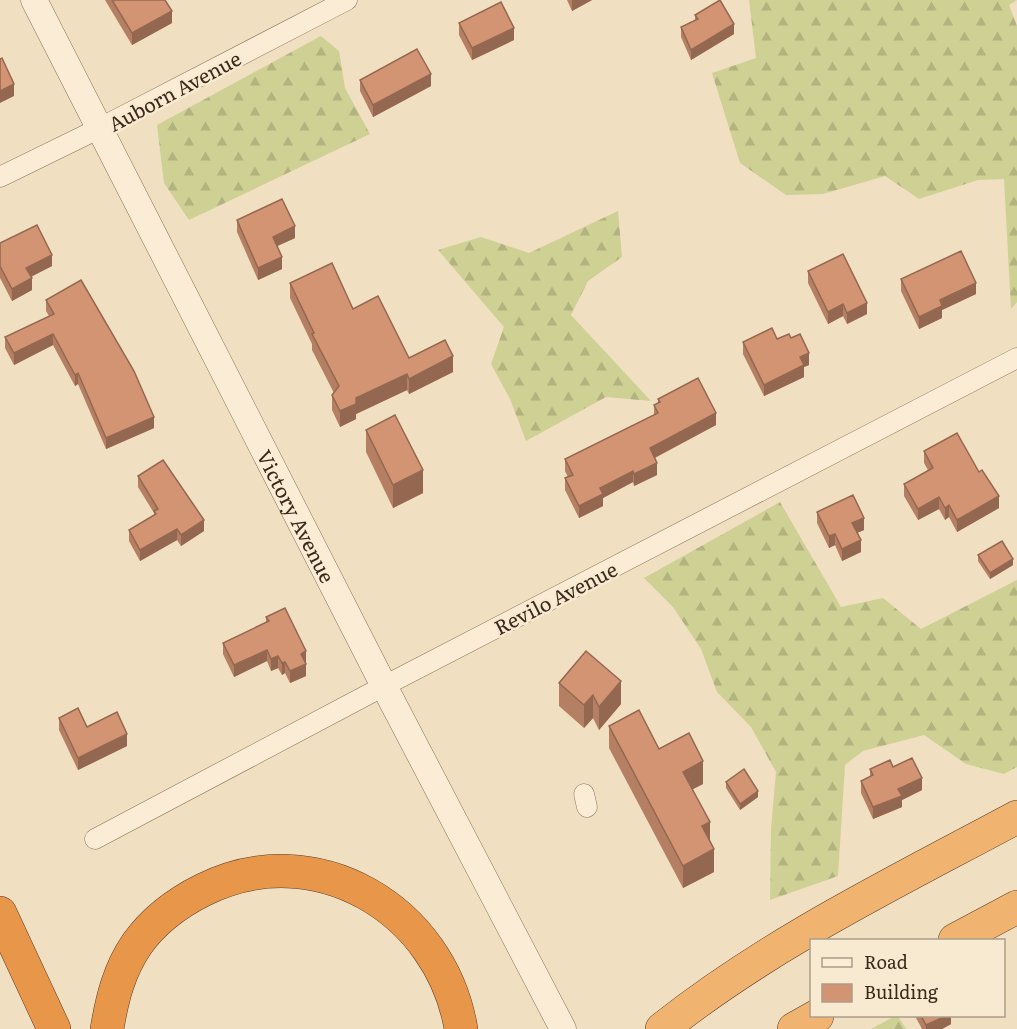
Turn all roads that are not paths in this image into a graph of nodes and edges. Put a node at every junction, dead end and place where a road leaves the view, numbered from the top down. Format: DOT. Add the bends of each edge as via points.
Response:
graph roads {
  1 [pos="34,0"];
  2 [pos="347,0"];
  3 [pos="100,128"];
  4 [pos="0,177"];
  5 [pos="1017,358"];
  6 [pos="384,686"];
  7 [pos="1017,818"];
  8 [pos="95,839"];
  9 [pos="1017,907"];
  10 [pos="0,913"];
  11 [pos="957,939"];
  12 [pos="815,1017"];
  13 [pos="54,1029"];
  14 [pos="106,1029"];
  15 [pos="461,1029"];
  16 [pos="563,1029"];
  17 [pos="662,1029"];
  18 [pos="794,1029"];
  1 -- 3 [label="street, Victory Avenue"];
  2 -- 3 [label="street, Auborn Avenue"];
  3 -- 4 [label="street, Auborn Avenue"];
  3 -- 6 [label="street, Victory Avenue"];
  5 -- 6 [label="street, Revilo Avenue"];
  6 -- 8 [label="street, Revilo Avenue"];
  6 -- 16 [label="street, Victory Avenue"];
  7 -- 17 [label="highway" via="780,948"];
  9 -- 11 [label="highway"];
  10 -- 13 [label="highway"];
  12 -- 18 [label="highway"];
  14 -- 15 [label="highway" via="125,965 138,944 171,909 213,885 256,873 278,872 339,880 382,901 402,917 444,976"];
}
